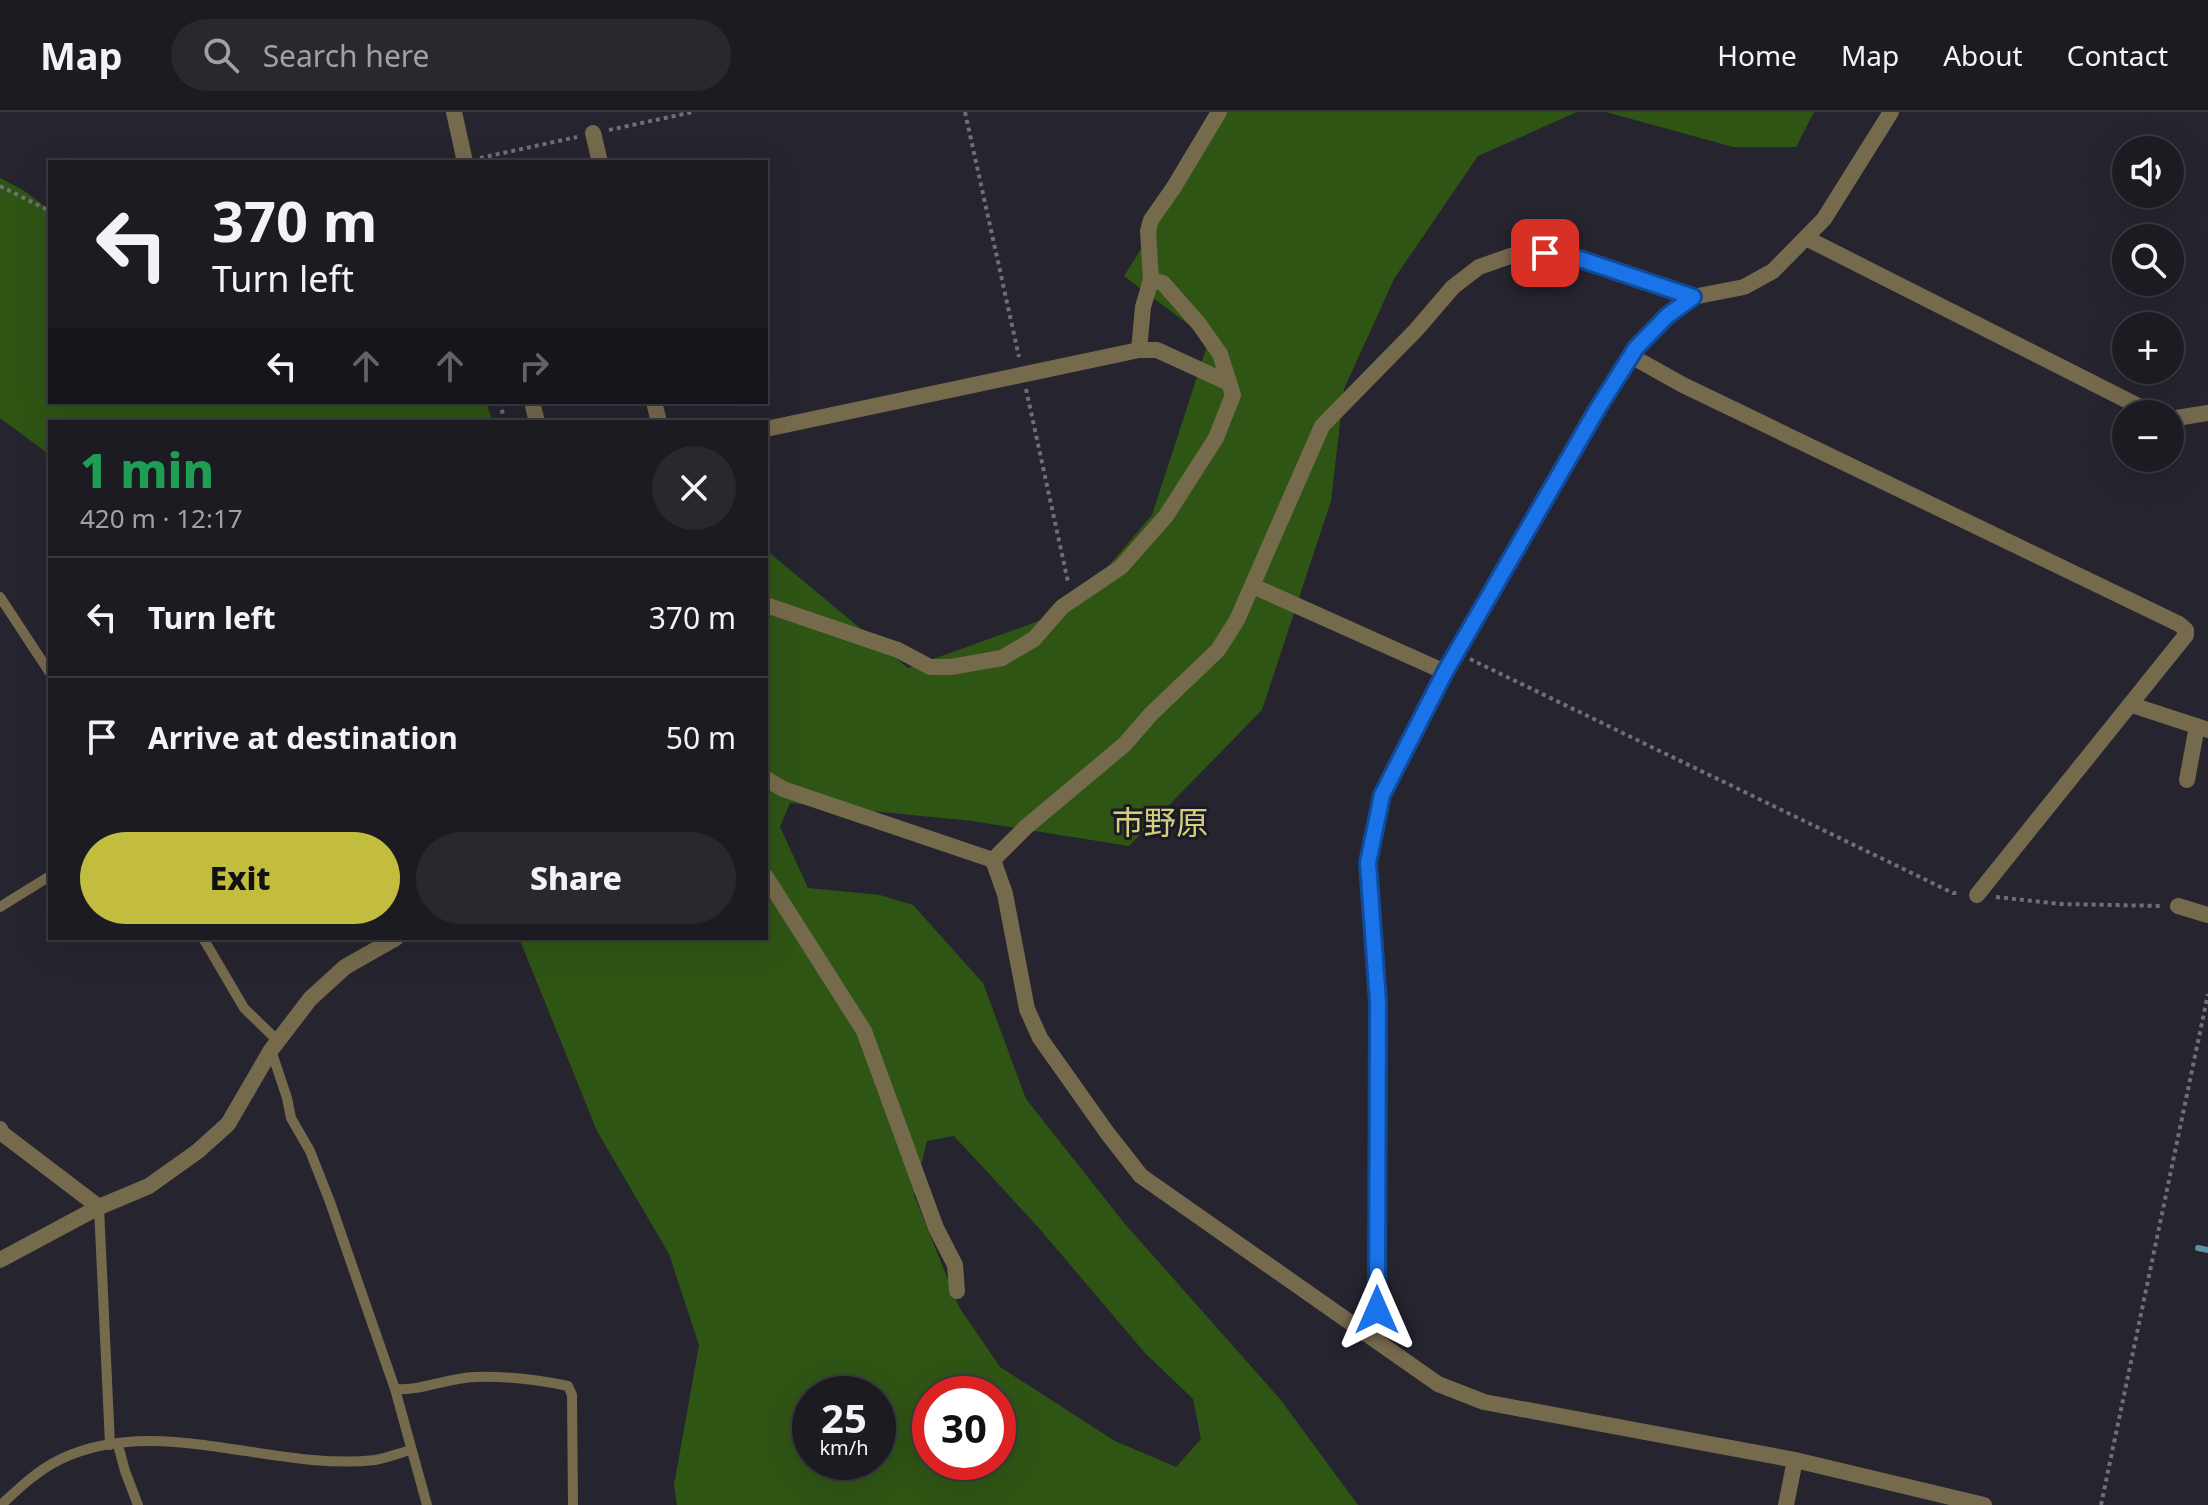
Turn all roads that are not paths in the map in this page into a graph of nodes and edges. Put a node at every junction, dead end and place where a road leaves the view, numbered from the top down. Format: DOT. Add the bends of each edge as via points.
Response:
graph roads {
  1 [pos="454,112"];
  2 [pos="1219,112"];
  3 [pos="1891,112"];
  4 [pos="593,133"];
  5 [pos="465,160"];
  6 [pos="600,160"];
  7 [pos="1806,238"];
  8 [pos="1151,280"];
  9 [pos="1693,297"];
  10 [pos="1139,350"];
  11 [pos="1631,356"];
  12 [pos="1229,383"];
  13 [pos="2126,400"];
  14 [pos="2208,413"];
  15 [pos="2184,417"];
  16 [pos="768,429"];
  17 [pos="1253,586"];
  18 [pos="0,597"];
  19 [pos="768,606"];
  20 [pos="48,670"];
  21 [pos="1445,672"];
  22 [pos="2132,705"];
  23 [pos="2202,728"];
  24 [pos="768,780"];
  25 [pos="2187,780"];
  26 [pos="993,860"];
  27 [pos="48,877"];
  28 [pos="768,880"];
  29 [pos="1977,895"];
  30 [pos="2178,906"];
  31 [pos="0,907"];
  32 [pos="2208,915"];
  33 [pos="204,940"];
  34 [pos="373,943"];
  35 [pos="274,1046"];
  36 [pos="0,1129"];
  37 [pos="99,1207"];
  38 [pos="0,1260"];
  39 [pos="957,1291"];
  40 [pos="1377,1341"];
  41 [pos="395,1389"];
  42 [pos="114,1445"];
  43 [pos="411,1450"];
  44 [pos="1795,1460"];
  45 [pos="1,1505"];
  46 [pos="138,1505"];
  47 [pos="427,1505"];
  48 [pos="573,1505"];
  49 [pos="1786,1505"];
  50 [pos="1984,1505"];
  1 -- 5 [label="street"];
  2 -- 8 [label="street" via="1151,220"];
  3 -- 7 [label="street" via="1824,219"];
  4 -- 6 [label="street"];
  7 -- 9 [label="street" via="1773,271 1744,287"];
  7 -- 13 [label="street"];
  8 -- 10 [label="street"];
  8 -- 12 [label="street" via="1163,283 1199,324 1220,354"];
  9 -- 11 [label="street" via="1667,316"];
  9 -- 17 [label="street" via="1568,255 1522,252 1479,267 1453,287 1322,426"];
  10 -- 12 [label="street" via="1157,350"];
  10 -- 16 [label="street"];
  11 -- 21 [label="street"];
  11 -- 22 [label="street" via="2179,624 2186,635"];
  12 -- 19 [label="street" via="1233,395 1216,438 1166,516 1121,567 1062,607 1034,639 1002,658 930,667 898,650"];
  14 -- 15 [label="street"];
  17 -- 21 [label="street"];
  17 -- 26 [label="street" via="1218,650 1125,744"];
  18 -- 20 [label="lane"];
  21 -- 40 [label="street" via="1382,795 1368,863 1378,1002"];
  22 -- 23 [label="street"];
  22 -- 29 [label="street"];
  23 -- 25 [label="street"];
  24 -- 26 [label="street"];
  26 -- 40 [label="street" via="1005,894 1027,1009 1040,1038 1141,1176"];
  27 -- 31 [label="lane"];
  28 -- 39 [label="street" via="864,1031 936,1228 955,1265"];
  30 -- 32 [label="street"];
  33 -- 35 [label="lane" via="244,1008"];
  34 -- 35 [label="street" via="310,999"];
  35 -- 37 [label="street" via="228,1124 149,1186"];
  35 -- 41 [label="lane" via="291,1118 330,1202"];
  36 -- 37 [label="street"];
  37 -- 38 [label="street"];
  37 -- 42 [label="lane"];
  40 -- 44 [label="street" via="1438,1384 1484,1402"];
  41 -- 43 [label="lane"];
  41 -- 48 [label="lane" via="474,1377 568,1386"];
  42 -- 43 [label="lane" via="198,1443 335,1461 377,1460"];
  42 -- 45 [label="lane" via="59,1460 33,1475"];
  42 -- 46 [label="lane"];
  43 -- 47 [label="lane"];
  44 -- 49 [label="street"];
  44 -- 50 [label="street"];
}
